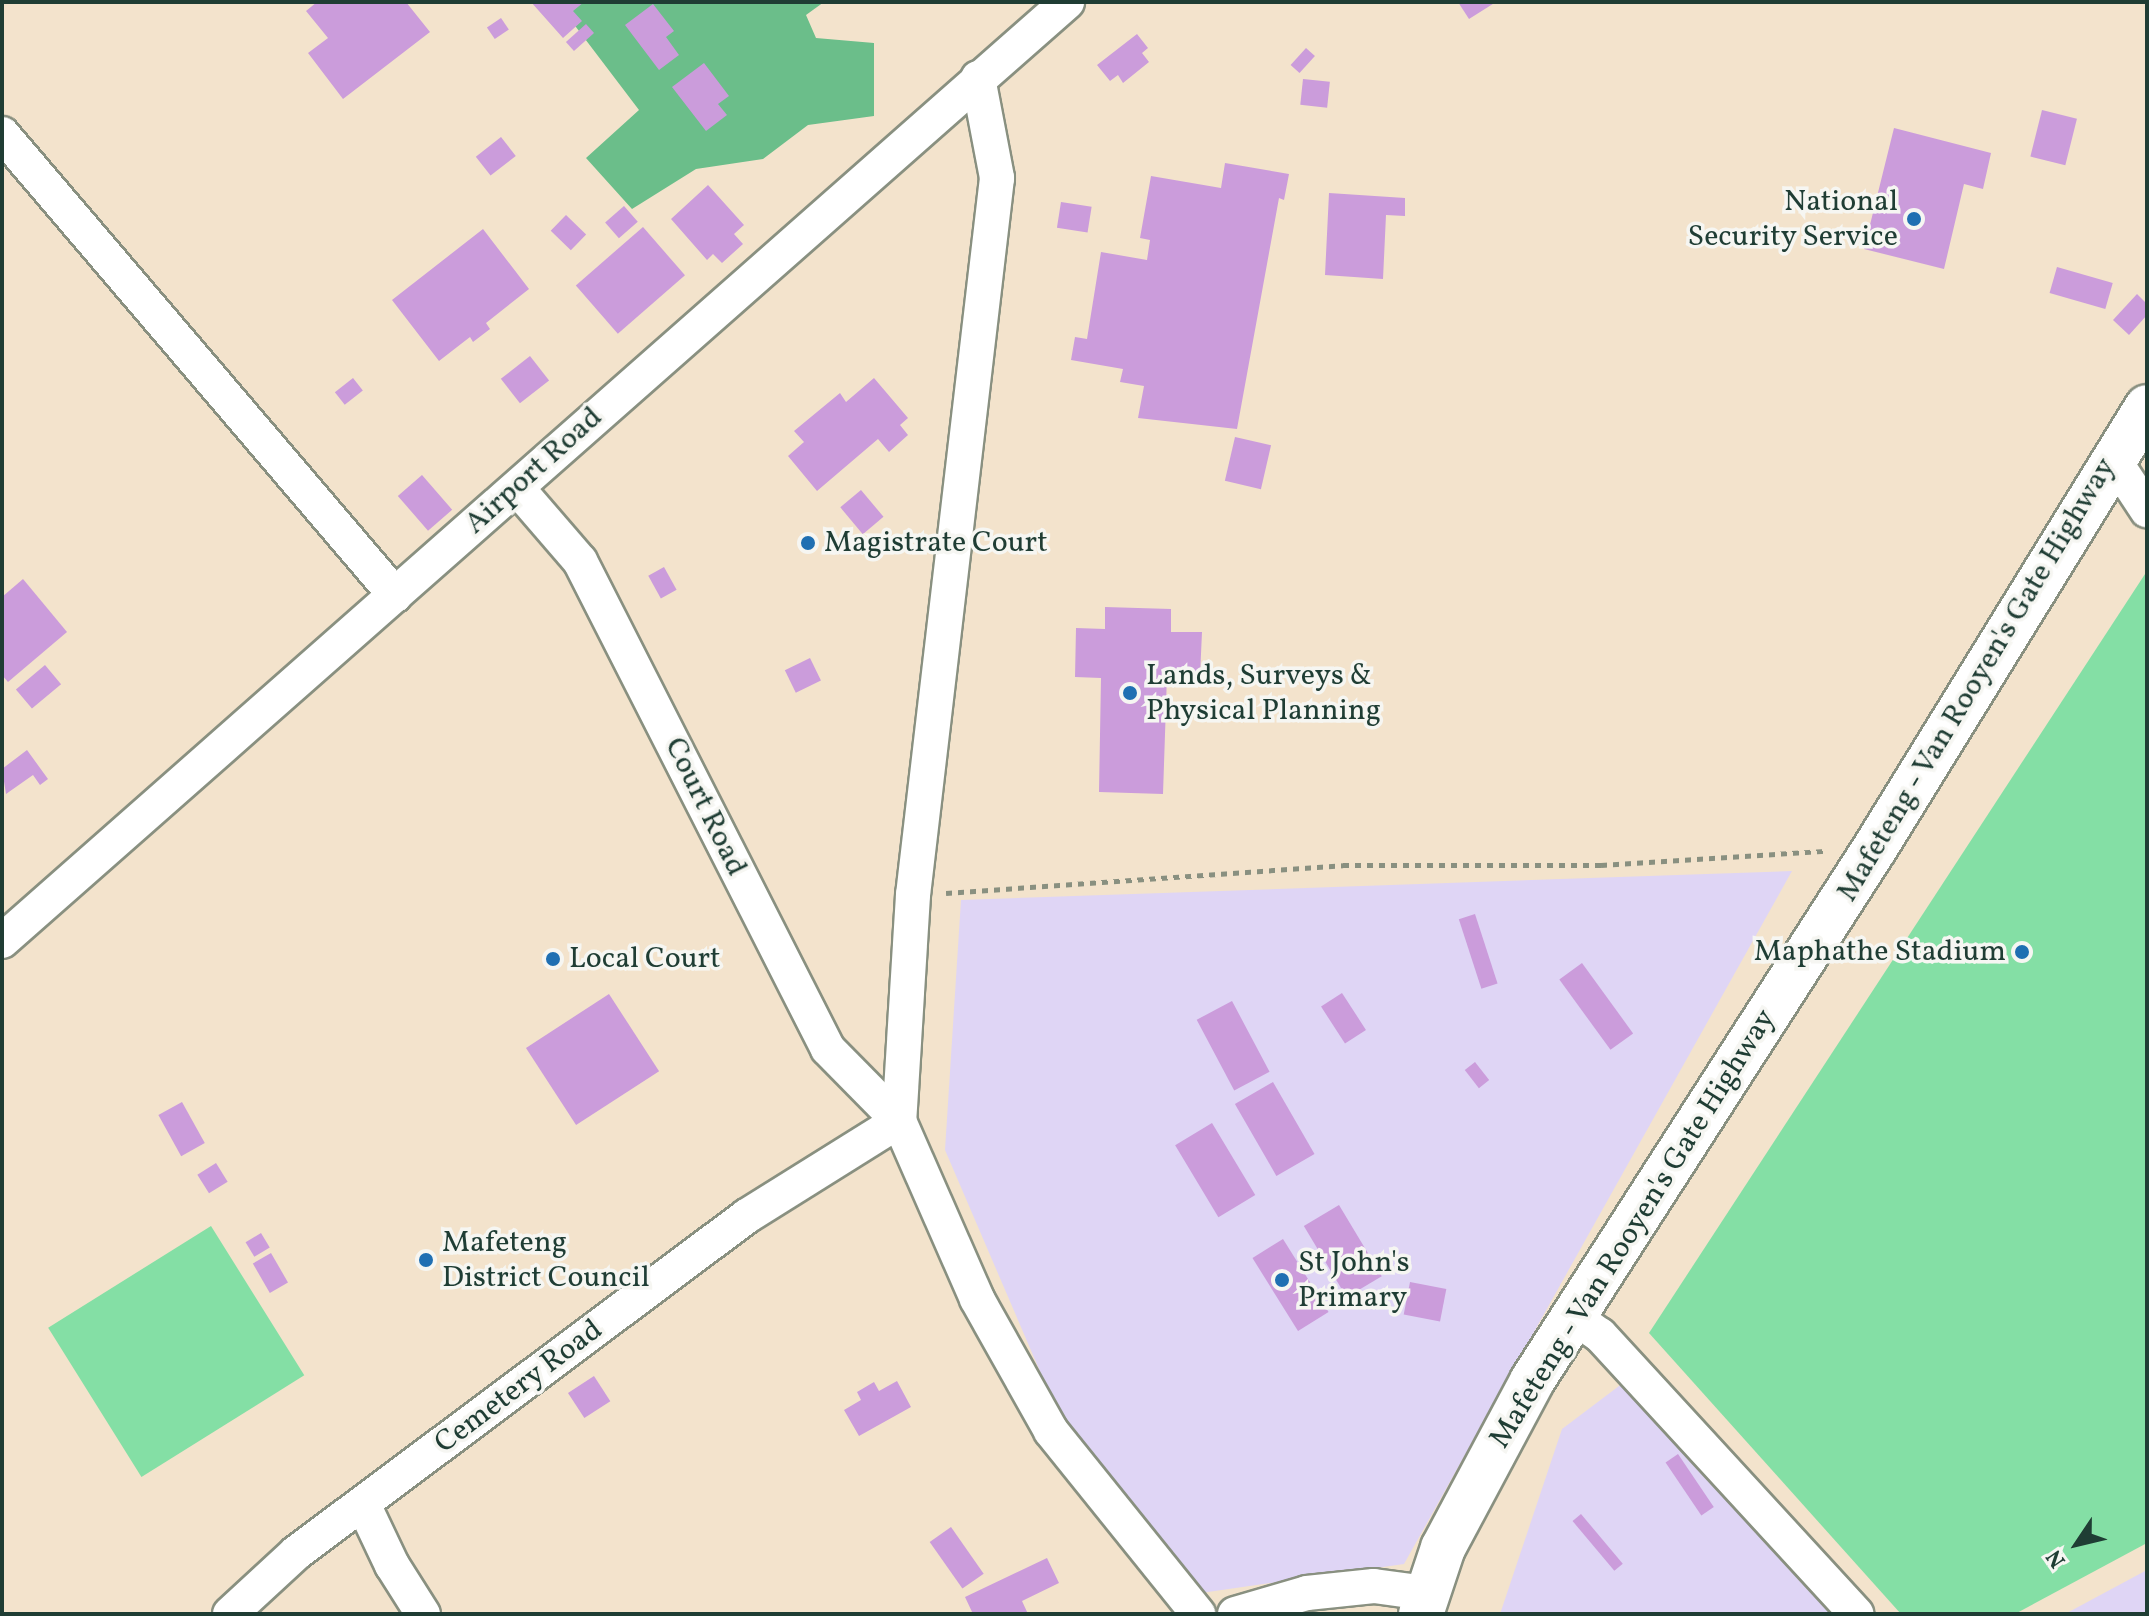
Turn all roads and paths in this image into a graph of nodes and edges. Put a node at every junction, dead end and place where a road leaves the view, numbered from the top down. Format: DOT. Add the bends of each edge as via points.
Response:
graph roads {
  1 [pos="1067,2"];
  2 [pos="978,78"];
  3 [pos="2,134"];
  4 [pos="2147,407"];
  5 [pos="2112,457"];
  6 [pos="517,488"];
  7 [pos="2147,510"];
  8 [pos="395,595"];
  9 [pos="1875,848"];
  10 [pos="913,895"];
  11 [pos="2,941"];
  12 [pos="899,1121"];
  13 [pos="1574,1317"];
  14 [pos="363,1504"];
  15 [pos="1423,1603"];
  16 [pos="230,1614"];
  17 [pos="423,1614"];
  18 [pos="1198,1614"];
  19 [pos="1235,1614"];
  20 [pos="1857,1614"];
  1 -- 2 [label="street, Airport Road"];
  2 -- 6 [label="street, Airport Road"];
  2 -- 10 [label="street" via="997,178"];
  3 -- 8 [label="street"];
  4 -- 5 [label="main road, Mafeteng - Van Rooyen's Gate Highway"];
  5 -- 7 [label="street"];
  5 -- 9 [label="main road, Mafeteng - Van Rooyen's Gate Highway"];
  6 -- 8 [label="street, Airport Road"];
  6 -- 12 [label="street, Court Road" via="580,561 828,1049"];
  8 -- 11 [label="street, Airport Road"];
  9 -- 10 [label="path" via="1601,865 1343,865"];
  9 -- 13 [label="main road, Mafeteng - Van Rooyen's Gate Highway"];
  10 -- 12 [label="street"];
  12 -- 14 [label="street, Cemetery Road" via="747,1216"];
  12 -- 18 [label="street" via="977,1299 1051,1431"];
  13 -- 15 [label="main road, Mafeteng - Van Rooyen's Gate Highway" via="1485,1464"];
  13 -- 20 [label="street" via="1600,1335"];
  14 -- 16 [label="street, Cemetery Road" via="296,1553"];
  14 -- 17 [label="street"];
  15 -- 19 [label="street" via="1396,1586 1307,1593"];
}
